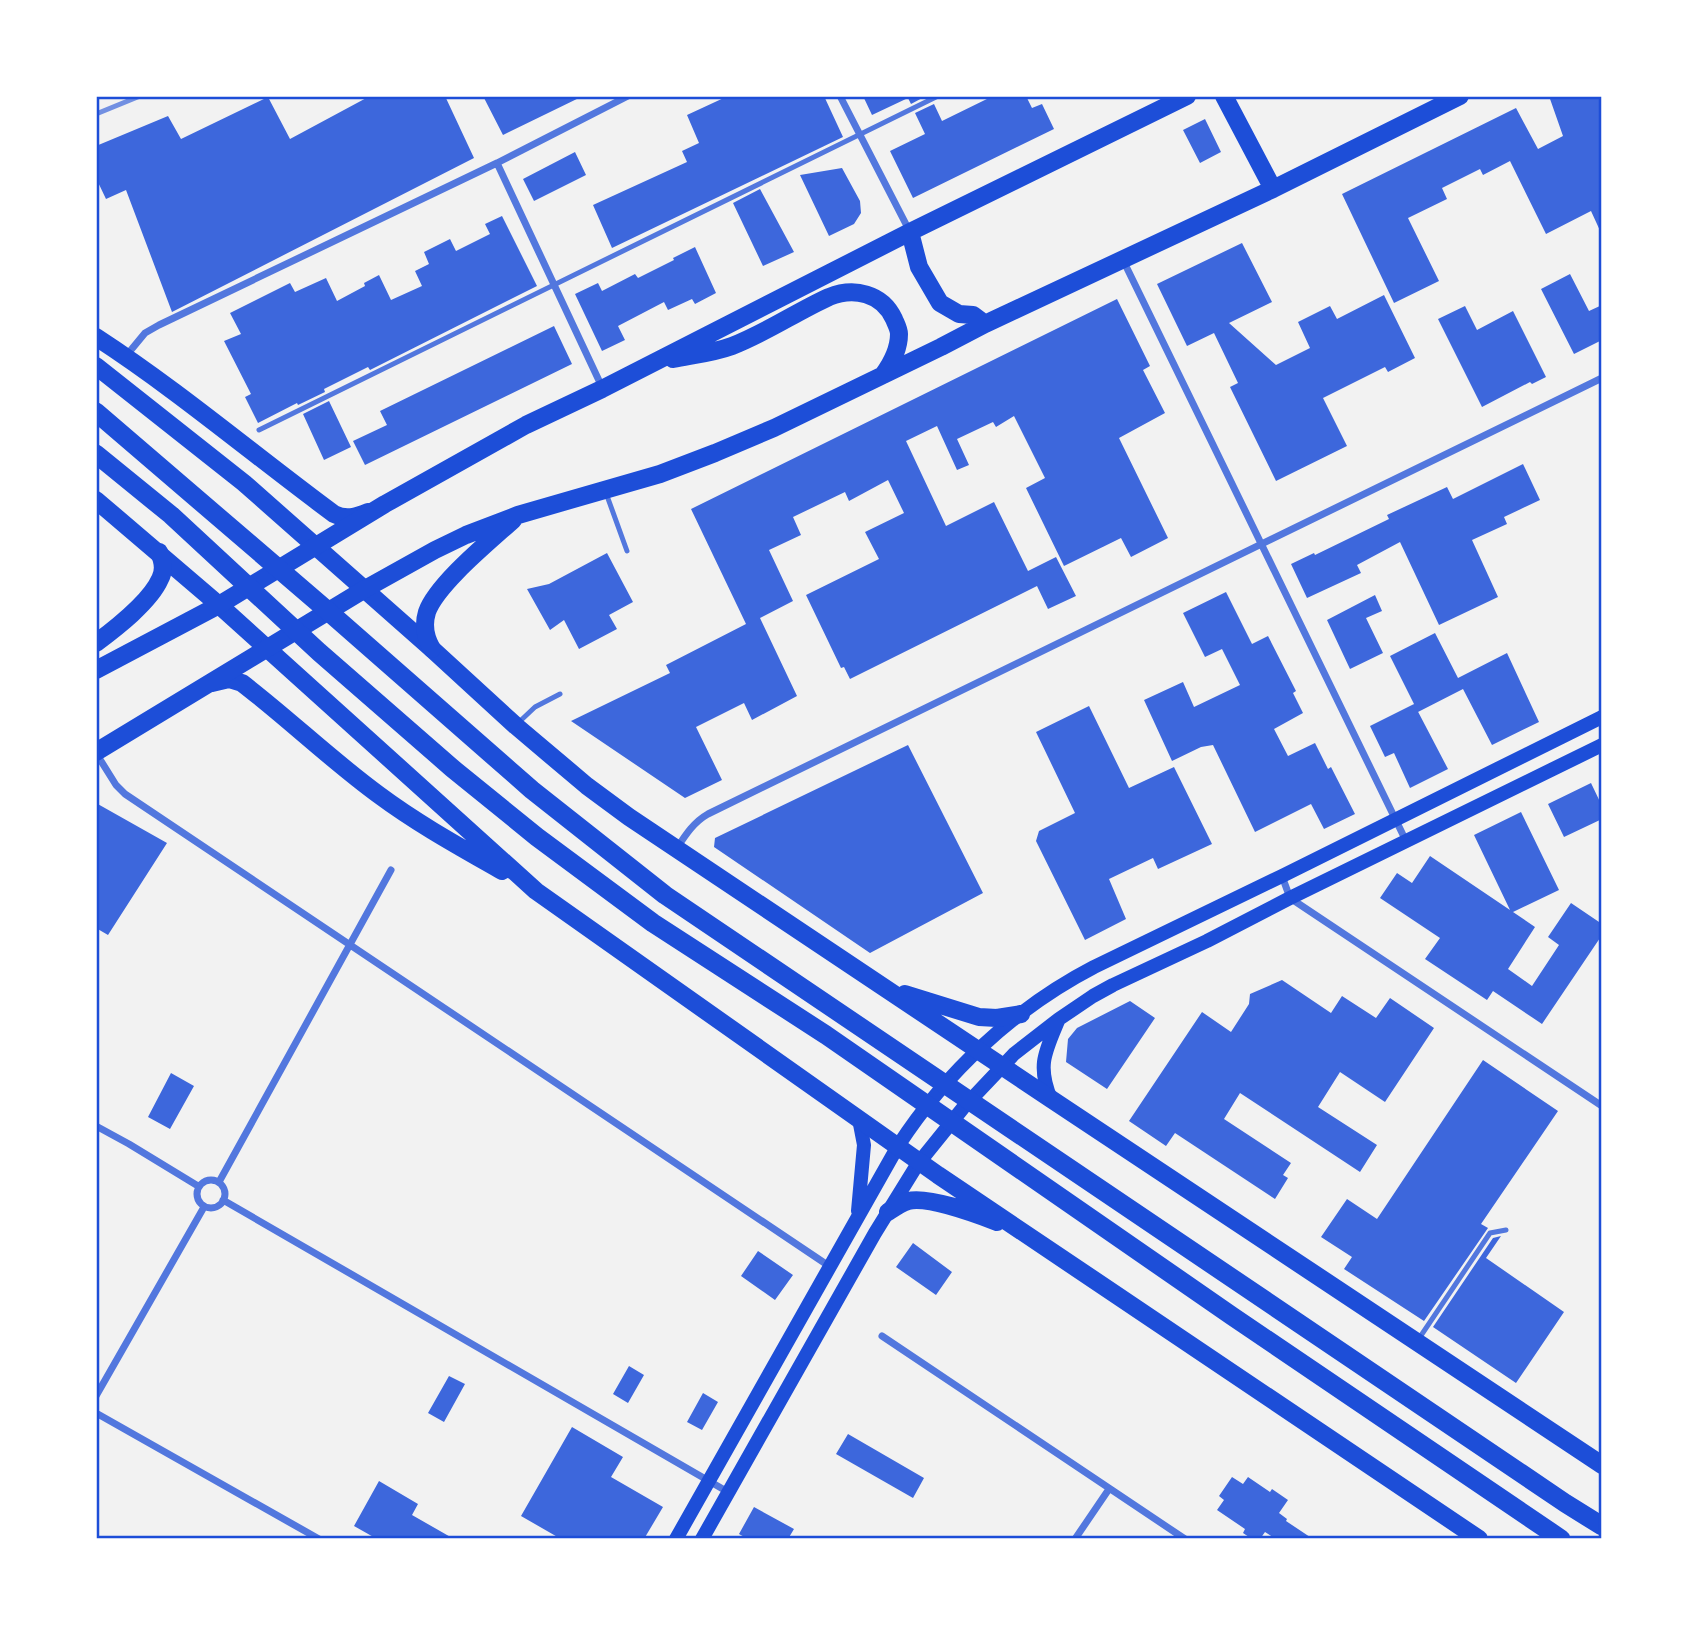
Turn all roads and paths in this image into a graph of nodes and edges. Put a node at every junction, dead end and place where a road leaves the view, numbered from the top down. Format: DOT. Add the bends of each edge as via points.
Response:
graph roads {
  1 [pos="628,96"];
  2 [pos="840,96"];
  3 [pos="938,96"];
  4 [pos="1187,96"];
  5 [pos="1224,96"];
  6 [pos="1460,96"];
  7 [pos="859,135"];
  8 [pos="497,163"];
  9 [pos="1273,189"];
  10 [pos="910,232"];
  11 [pos="1122,260"];
  12 [pos="554,285"];
  13 [pos="985,324"];
  14 [pos="96,337"];
  15 [pos="126,356"];
  16 [pos="649,365"];
  17 [pos="96,366"];
  18 [pos="883,375"];
  19 [pos="1602,378"];
  20 [pos="602,389"];
  21 [pos="96,412"];
  22 [pos="259,430"];
  23 [pos="96,454"];
  24 [pos="605,490"];
  25 [pos="96,500"];
  26 [pos="385,504"];
  27 [pos="518,515"];
  28 [pos="1261,544"];
  29 [pos="315,546"];
  30 [pos="626,551"];
  31 [pos="159,552"];
  32 [pos="365,589"];
  33 [pos="226,602"];
  34 [pos="96,643"];
  35 [pos="273,645"];
  36 [pos="432,649"];
  37 [pos="96,670"];
  38 [pos="207,685"];
  39 [pos="560,694"];
  40 [pos="1602,717"];
  41 [pos="516,726"];
  42 [pos="1602,745"];
  43 [pos="96,752"];
  44 [pos="1396,820"];
  45 [pos="1406,842"];
  46 [pos="677,848"];
  47 [pos="391,870"];
  48 [pos="1282,876"];
  49 [pos="536,891"];
  50 [pos="1290,898"];
  51 [pos="350,944"];
  52 [pos="885,988"];
  53 [pos="1021,1014"];
  54 [pos="1059,1019"];
  55 [pos="979,1051"];
  56 [pos="1002,1066"];
  57 [pos="1051,1099"];
  58 [pos="1602,1106"];
  59 [pos="859,1119"];
  60 [pos="96,1126"];
  61 [pos="898,1146"];
  62 [pos="919,1161"];
  63 [pos="219,1182"];
  64 [pos="198,1186"];
  65 [pos="223,1200"];
  66 [pos="204,1206"];
  67 [pos="888,1212"];
  68 [pos="858,1216"];
  69 [pos="1020,1230"];
  70 [pos="1506,1230"];
  71 [pos="830,1266"];
  72 [pos="881,1336"];
  73 [pos="1417,1342"];
  74 [pos="96,1396"];
  75 [pos="96,1413"];
  76 [pos="1602,1465"];
  77 [pos="708,1481"];
  78 [pos="1109,1489"];
  79 [pos="728,1492"];
  80 [pos="1602,1526"];
  81 [pos="680,1537"];
  82 [pos="319,1539"];
  83 [pos="702,1539"];
  84 [pos="1075,1539"];
  85 [pos="1185,1539"];
  86 [pos="1479,1539"];
  87 [pos="1561,1539"];
  1 -- 8 [label="street"];
  2 -- 7 [label="street"];
  3 -- 7 [label="lane"];
  4 -- 10 [label="main road"];
  5 -- 9 [label="main road"];
  6 -- 9 [label="main road"];
  7 -- 10 [label="street"];
  7 -- 12 [label="lane"];
  8 -- 12 [label="street"];
  8 -- 15 [label="street" via="159,325 145,333"];
  9 -- 11 [label="main road"];
  10 -- 13 [label="main road" via="917,262 940,303"];
  10 -- 16 [label="main road"];
  11 -- 13 [label="main road"];
  11 -- 28 [label="street"];
  12 -- 20 [label="street"];
  12 -- 22 [label="lane"];
  13 -- 18 [label="main road"];
  14 -- 15 [label="main road"];
  15 -- 26 [label="main road" via="334,513 355,517"];
  16 -- 18 [label="main road" via="732,346 829,297 854,292 882,302 898,327 895,350"];
  16 -- 20 [label="main road"];
  17 -- 29 [label="main road" via="227,469"];
  18 -- 24 [label="main road" via="715,453"];
  19 -- 28 [label="street"];
  20 -- 26 [label="main road" via="526,425"];
  21 -- 80 [label="highway" via="531,790 664,895"];
  23 -- 87 [label="highway" via="537,838 653,923 826,1035"];
  24 -- 27 [label="main road"];
  24 -- 30 [label="lane"];
  25 -- 31 [label="main road"];
  26 -- 29 [label="main road"];
  27 -- 32 [label="main road" via="466,535"];
  27 -- 36 [label="main road" via="432,600 425,625"];
  28 -- 44 [label="street"];
  28 -- 46 [label="street" via="708,814 691,827"];
  29 -- 32 [label="main road"];
  29 -- 33 [label="main road"];
  31 -- 33 [label="main road"];
  31 -- 34 [label="main road" via="163,570 156,586"];
  32 -- 35 [label="main road"];
  32 -- 36 [label="main road"];
  33 -- 35 [label="main road"];
  33 -- 37 [label="main road"];
  35 -- 38 [label="main road"];
  35 -- 49 [label="main road"];
  36 -- 41 [label="main road"];
  38 -- 43 [label="main road"];
  38 -- 49 [label="main road" via="229,679 242,683 378,795"];
  39 -- 41 [label="lane" via="535,707"];
  40 -- 44 [label="main road"];
  41 -- 46 [label="main road" via="587,786"];
  42 -- 45 [label="main road"];
  43 -- 51 [label="street" via="125,794"];
  44 -- 45 [label="street"];
  44 -- 48 [label="main road"];
  45 -- 50 [label="main road"];
  46 -- 52 [label="main road"];
  47 -- 51 [label="street"];
  48 -- 50 [label="street"];
  48 -- 53 [label="main road" via="1094,967"];
  49 -- 59 [label="main road"];
  50 -- 54 [label="main road" via="1113,985"];
  50 -- 58 [label="street"];
  51 -- 63 [label="street"];
  51 -- 71 [label="street"];
  52 -- 53 [label="main road" via="979,1017"];
  52 -- 55 [label="main road"];
  53 -- 55 [label="main road"];
  54 -- 56 [label="main road"];
  54 -- 57 [label="main road" via="1043,1062"];
  55 -- 56 [label="main road"];
  55 -- 61 [label="main road"];
  56 -- 57 [label="main road"];
  56 -- 62 [label="main road"];
  57 -- 73 [label="main road"];
  59 -- 61 [label="main road"];
  59 -- 68 [label="main road" via="864,1145"];
  60 -- 64 [label="street"];
  61 -- 62 [label="main road"];
  61 -- 68 [label="main road"];
  62 -- 67 [label="main road"];
  62 -- 69 [label="main road"];
  63 -- 64 [label="street" via="206,1180"];
  63 -- 65 [label="street"];
  64 -- 66 [label="street" via="196,1193"];
  65 -- 66 [label="street" via="216,1207"];
  65 -- 77 [label="street"];
  66 -- 74 [label="street"];
  67 -- 69 [label="main road" via="908,1201 923,1201"];
  67 -- 79 [label="main road"];
  68 -- 71 [label="main road"];
  69 -- 86 [label="main road"];
  70 -- 73 [label="lane" via="1490,1233"];
  71 -- 77 [label="main road"];
  72 -- 78 [label="street"];
  73 -- 76 [label="main road"];
  75 -- 82 [label="street"];
  77 -- 79 [label="street"];
  77 -- 81 [label="main road"];
  78 -- 84 [label="street"];
  78 -- 85 [label="street"];
  79 -- 83 [label="main road"];
}
